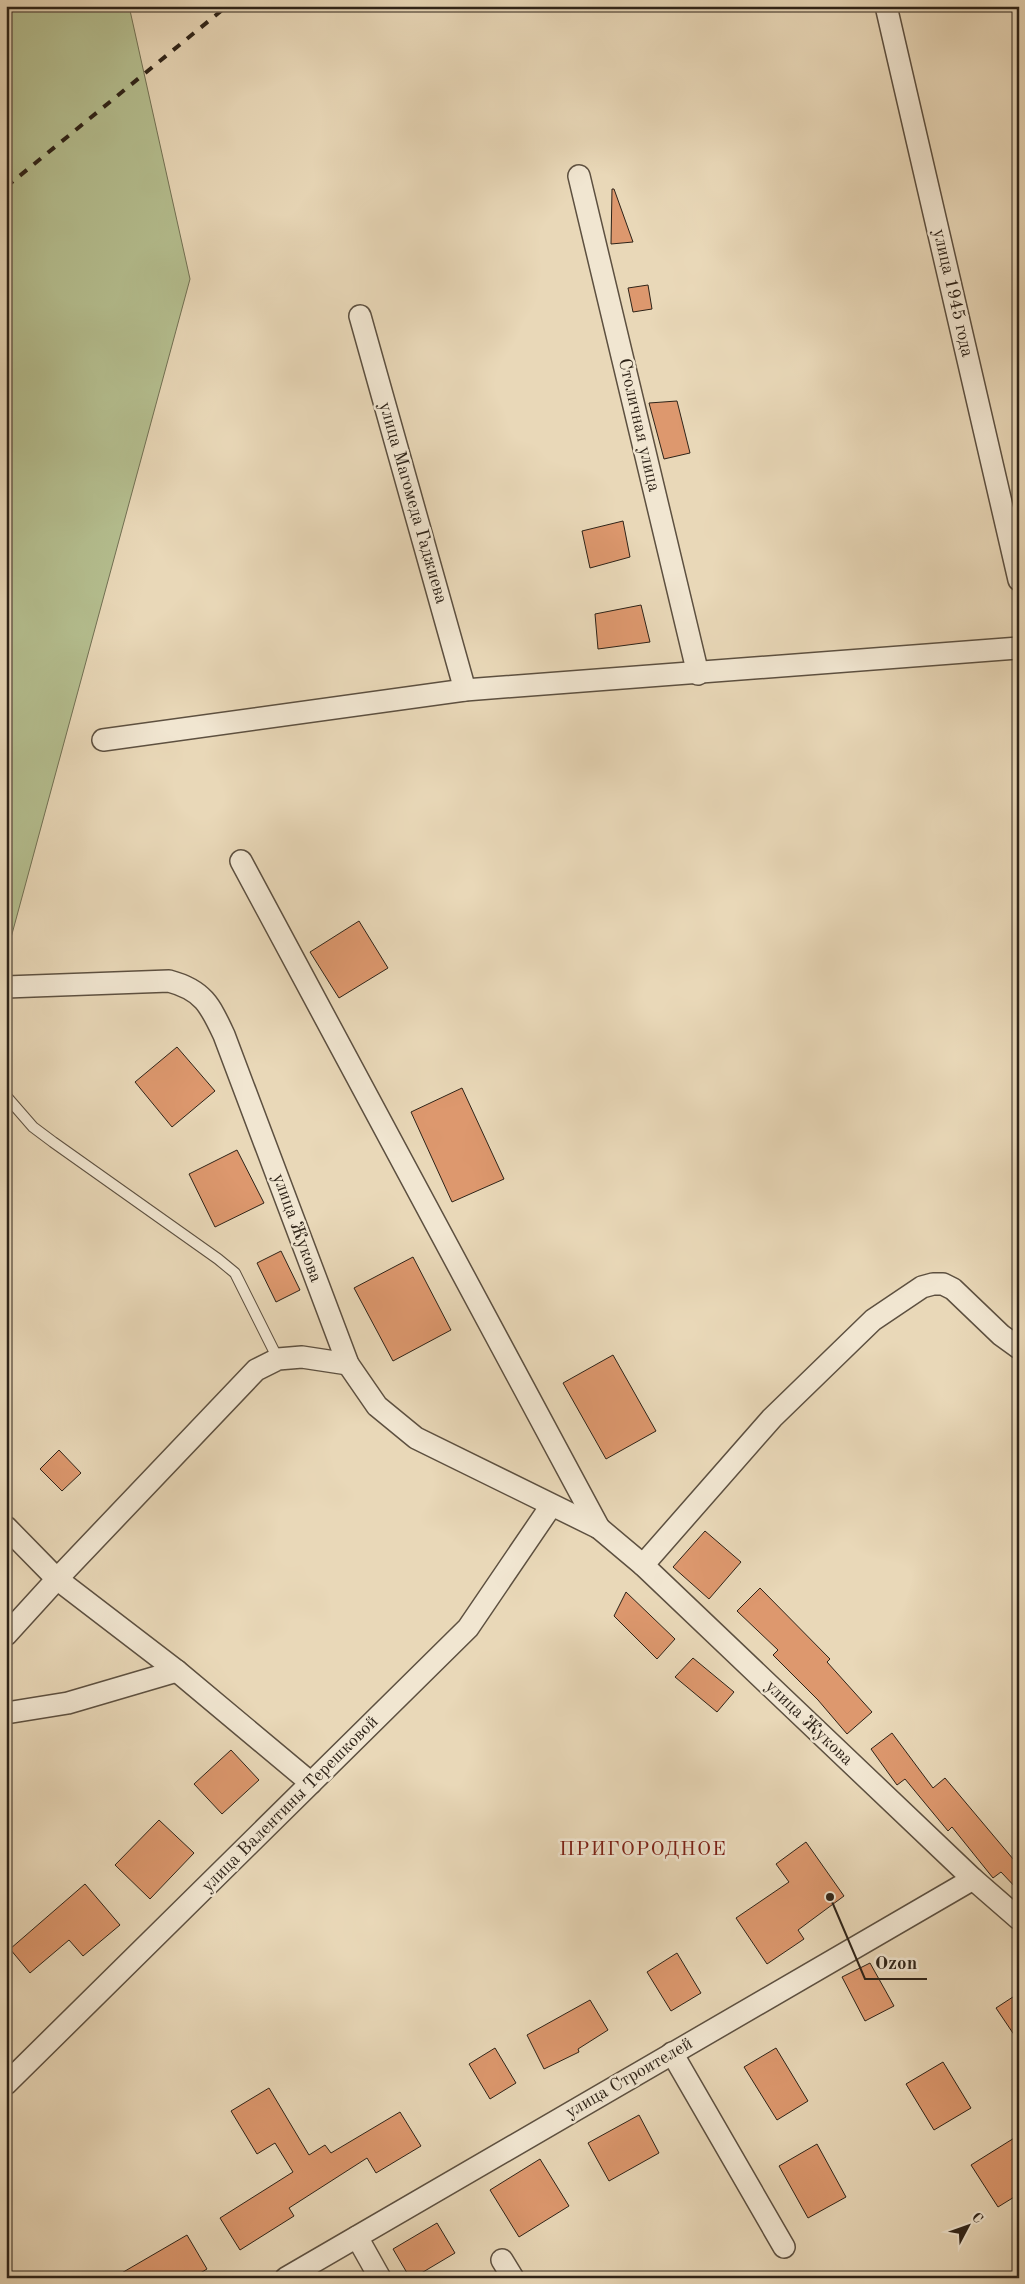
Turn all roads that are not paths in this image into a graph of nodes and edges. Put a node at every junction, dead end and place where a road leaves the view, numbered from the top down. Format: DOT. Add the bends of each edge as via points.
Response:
graph roads {
  1 [pos="886,6"];
  2 [pos="579,176"];
  3 [pos="360,316"];
  4 [pos="1019,580"];
  5 [pos="1019,648"];
  6 [pos="698,674"];
  7 [pos="466,690"];
  8 [pos="103,740"];
  9 [pos="241,861"];
  10 [pos="6,987"];
  11 [pos="6,1096"];
  12 [pos="1019,1348"];
  13 [pos="278,1360"];
  14 [pos="348,1364"];
  15 [pos="551,1506"];
  16 [pos="6,1527"];
  17 [pos="599,1528"];
  18 [pos="643,1565"];
  19 [pos="57,1578"];
  20 [pos="6,1635"];
  21 [pos="177,1671"];
  22 [pos="6,1713"];
  23 [pos="311,1783"];
  24 [pos="972,1879"];
  25 [pos="1019,1919"];
  26 [pos="672,2053"];
  27 [pos="6,2084"];
  28 [pos="357,2237"];
  29 [pos="784,2247"];
  30 [pos="286,2278"];
  31 [pos="380,2278"];
  1 -- 4 [label="street, улица 1945 года"];
  2 -- 6 [label="street, Столичная улица"];
  3 -- 7 [label="street, улица Магомеда Гаджиева"];
  5 -- 6 [label="street"];
  6 -- 7 [label="street"];
  7 -- 8 [label="street"];
  9 -- 17 [label="street, улица Жукова"];
  10 -- 14 [label="street, улица Жукова" via="169,981 200,995 212,1010 224,1035"];
  11 -- 13 [label="lane" via="33,1126 53,1142 235,1273"];
  12 -- 18 [label="street" via="952,1289 938,1284 922,1287 873,1320 772,1418"];
  13 -- 14 [label="street" via="302,1357"];
  13 -- 19 [label="street" via="256,1370"];
  14 -- 15 [label="street, улица Жукова" via="377,1406 416,1438"];
  15 -- 17 [label="street, улица Жукова"];
  15 -- 23 [label="street, улица Валентины Терешковой" via="468,1628"];
  16 -- 19 [label="street"];
  17 -- 18 [label="street, улица Жукова"];
  18 -- 24 [label="street, улица Жукова"];
  19 -- 20 [label="street"];
  19 -- 21 [label="street"];
  21 -- 22 [label="street" via="68,1703"];
  21 -- 23 [label="street"];
  23 -- 27 [label="street, улица Валентины Терешковой"];
  24 -- 25 [label="street, улица Жукова"];
  24 -- 26 [label="street, улица Строителей"];
  26 -- 28 [label="street, улица Строителей"];
  26 -- 29 [label="street"];
  28 -- 30 [label="street, улица Строителей"];
  28 -- 31 [label="street"];
}
